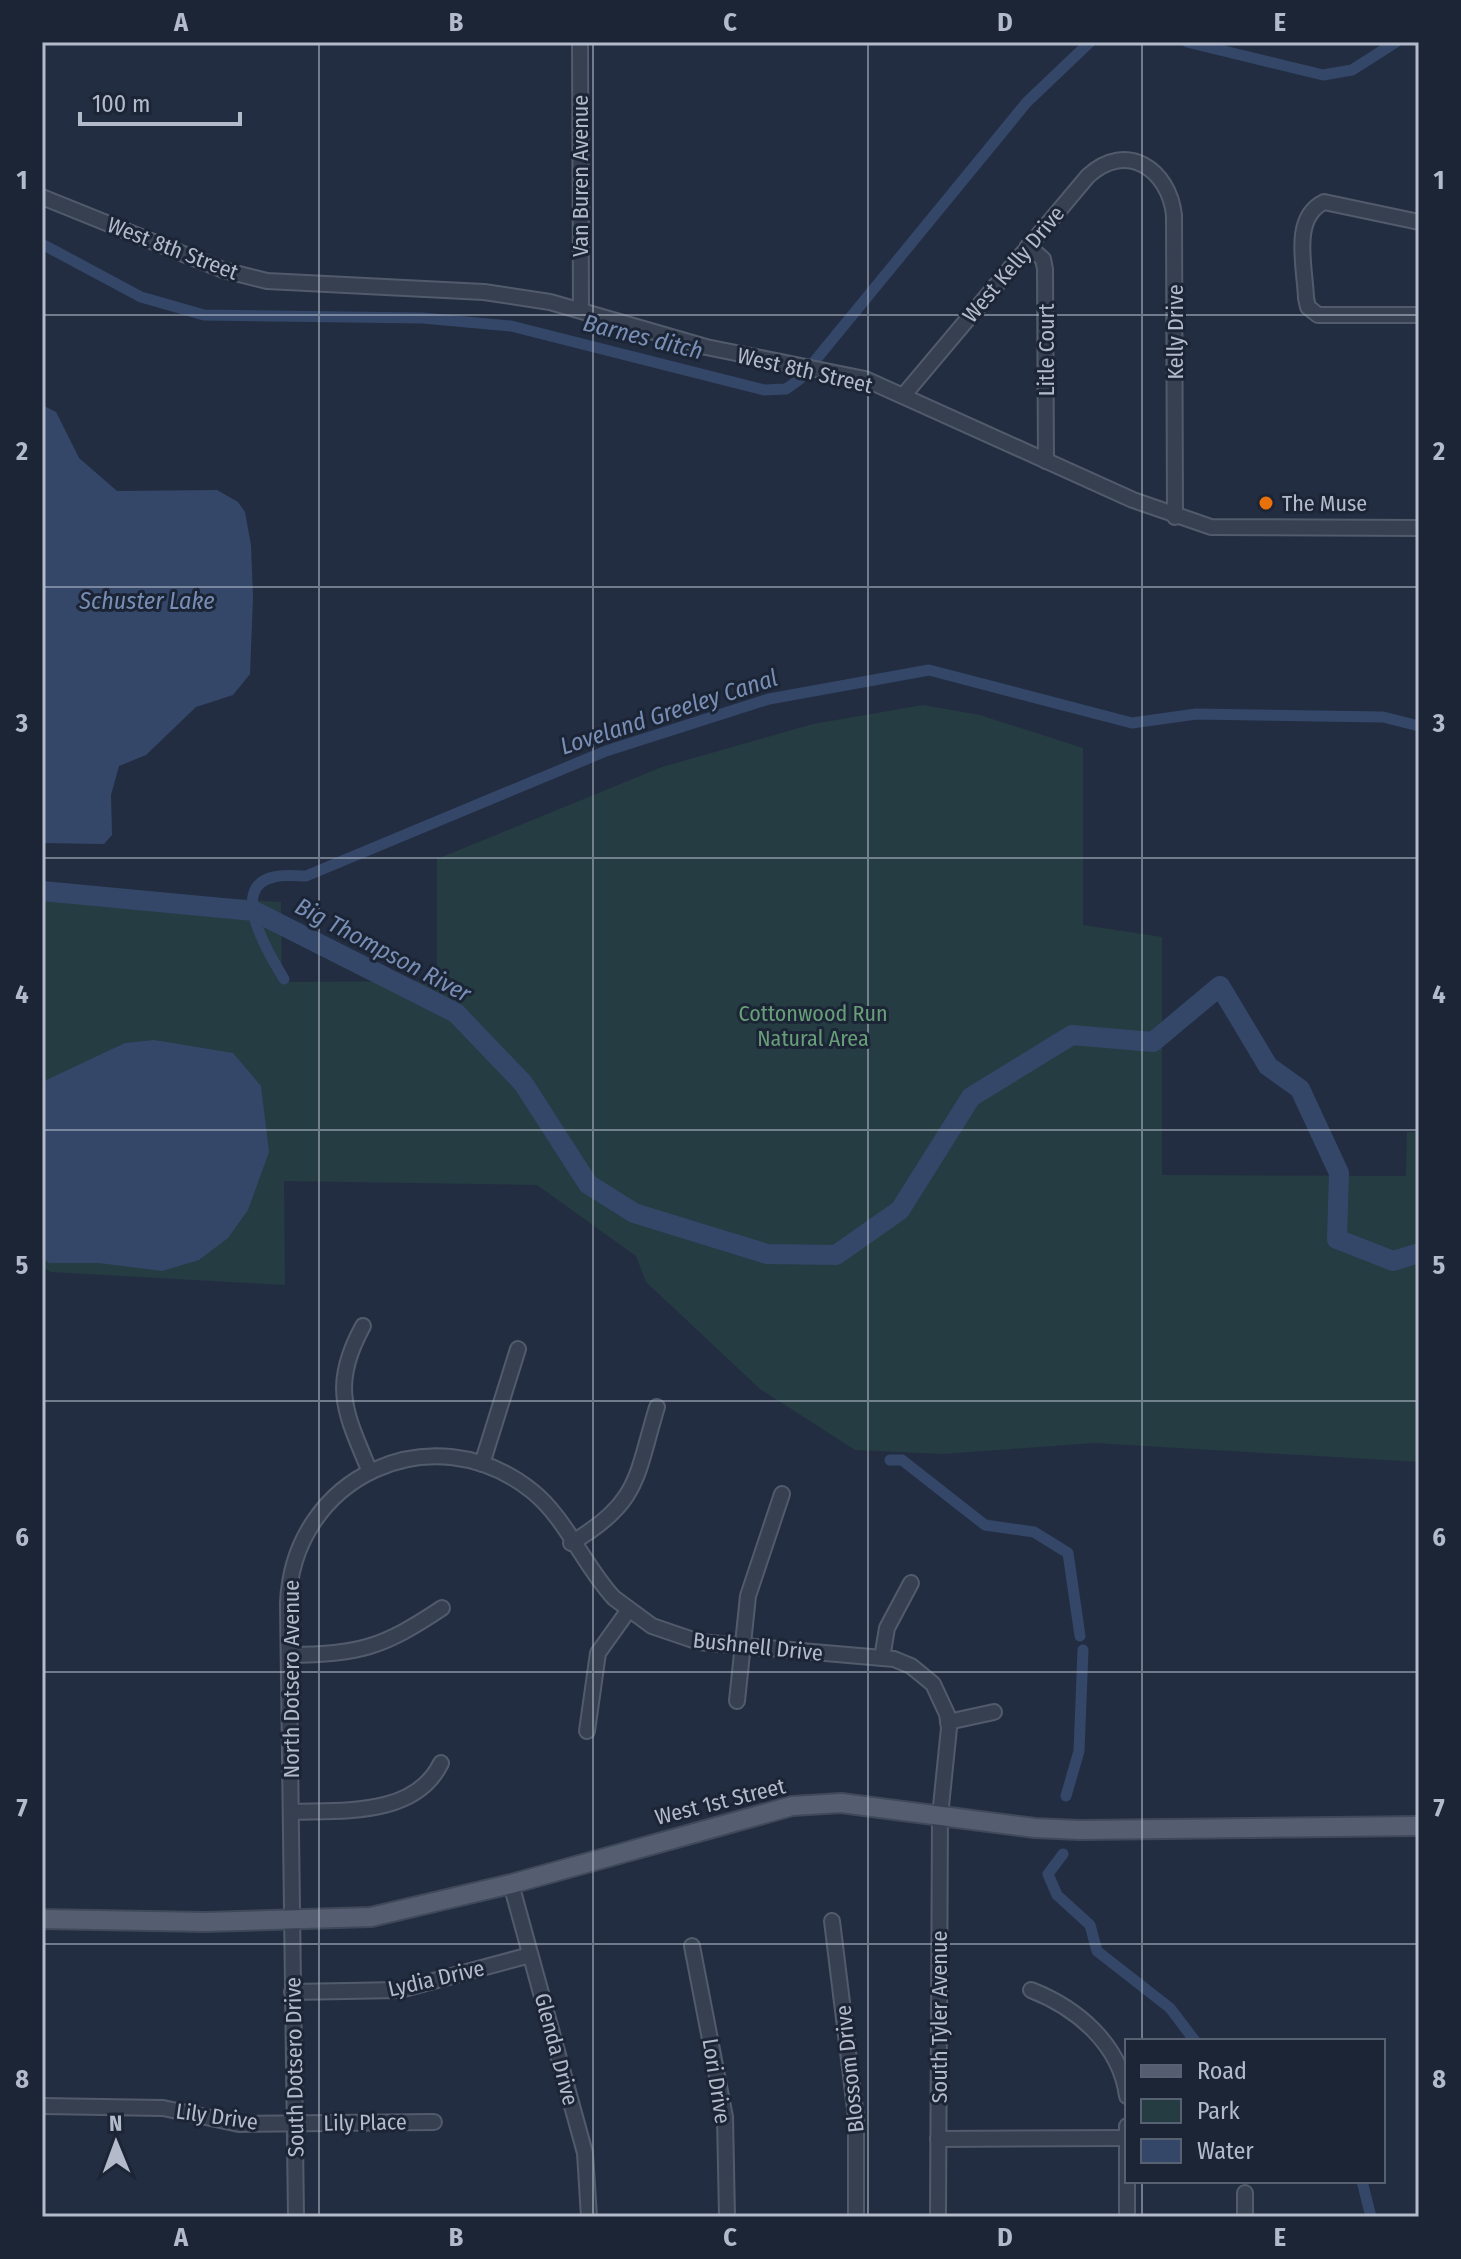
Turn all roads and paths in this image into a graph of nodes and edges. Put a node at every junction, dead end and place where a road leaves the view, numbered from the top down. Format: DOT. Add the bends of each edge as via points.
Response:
graph roads {
  1 [pos="580,42"];
  2 [pos="1140,164"];
  3 [pos="42,197"];
  4 [pos="1419,222"];
  5 [pos="1028,246"];
  6 [pos="581,310"];
  7 [pos="1419,315"];
  8 [pos="903,396"];
  9 [pos="1046,461"];
  10 [pos="1175,517"];
  11 [pos="1419,528"];
  12 [pos="363,1326"];
  13 [pos="518,1349"];
  14 [pos="657,1407"];
  15 [pos="482,1464"];
  16 [pos="370,1472"];
  17 [pos="782,1494"];
  18 [pos="571,1543"];
  19 [pos="911,1583"];
  20 [pos="442,1608"];
  21 [pos="628,1611"];
  22 [pos="744,1646"];
  23 [pos="289,1655"];
  24 [pos="882,1658"];
  25 [pos="737,1701"];
  26 [pos="994,1712"];
  27 [pos="948,1722"];
  28 [pos="587,1731"];
  29 [pos="441,1763"];
  30 [pos="291,1812"];
  31 [pos="940,1816"];
  32 [pos="1419,1826"];
  33 [pos="511,1884"];
  34 [pos="292,1917"];
  35 [pos="42,1919"];
  36 [pos="832,1921"];
  37 [pos="692,1946"];
  38 [pos="530,1955"];
  39 [pos="1031,1990"];
  40 [pos="292,1992"];
  41 [pos="1125,2087"];
  42 [pos="42,2106"];
  43 [pos="434,2122"];
  44 [pos="295,2123"];
  45 [pos="1125,2138"];
  46 [pos="938,2139"];
  47 [pos="1127,2183"];
  48 [pos="1245,2193"];
  49 [pos="296,2217"];
  50 [pos="589,2217"];
  51 [pos="727,2217"];
  52 [pos="856,2217"];
  53 [pos="938,2217"];
  54 [pos="1127,2217"];
  55 [pos="1245,2217"];
  1 -- 6 [label="street, Van Buren Avenue"];
  2 -- 5 [label="street, West Kelly Drive" via="1118,162 1093,171"];
  2 -- 10 [label="street, Kelly Drive" via="1152,168 1166,184 1174,215"];
  3 -- 6 [label="street, West 8th Street" via="223,270 267,281 484,292"];
  4 -- 7 [label="street" via="1324,202 1303,224 1306,298 1318,315"];
  5 -- 8 [label="street, West Kelly Drive"];
  5 -- 9 [label="street, Litle Court" via="1043,259 1045,269"];
  6 -- 8 [label="street, West 8th Street" via="706,347 865,379"];
  8 -- 9 [label="street, West 8th Street"];
  9 -- 10 [label="street, West 8th Street"];
  10 -- 11 [label="street, West 8th Street" via="1211,527"];
  12 -- 16 [label="street" via="346,1357 344,1389 352,1430"];
  13 -- 15 [label="street"];
  14 -- 18 [label="street" via="623,1505"];
  15 -- 16 [label="street, Bushnell Drive" via="447,1456 415,1458"];
  15 -- 18 [label="street, Bushnell Drive" via="534,1492"];
  16 -- 23 [label="street, North Dotsero Avenue" via="324,1506 296,1552 289,1589"];
  17 -- 22 [label="street" via="748,1596"];
  18 -- 21 [label="street, Bushnell Drive"];
  19 -- 24 [label="street" via="887,1628"];
  20 -- 23 [label="street" via="374,1647 343,1654"];
  21 -- 22 [label="street, Bushnell Drive" via="672,1636"];
  21 -- 28 [label="street" via="598,1653"];
  22 -- 24 [label="street, Bushnell Drive"];
  22 -- 25 [label="street"];
  23 -- 30 [label="street, North Dotsero Avenue"];
  24 -- 27 [label="street, Bushnell Drive" via="903,1662 927,1678"];
  26 -- 27 [label="street"];
  27 -- 31 [label="street, Bushnell Drive"];
  29 -- 30 [label="street" via="414,1796 352,1810"];
  30 -- 34 [label="street, North Dotsero Avenue"];
  31 -- 32 [label="main road, West 1st Street" via="1080,1830"];
  31 -- 33 [label="main road, West 1st Street" via="841,1803 792,1806"];
  31 -- 46 [label="street, South Tyler Avenue"];
  33 -- 34 [label="main road, West 1st Street" via="371,1917"];
  33 -- 38 [label="street, Glenda Drive"];
  34 -- 35 [label="main road, West 1st Street" via="205,1922"];
  34 -- 40 [label="street, South Dotsero Drive"];
  36 -- 52 [label="street, Blossom Drive" via="856,2117"];
  37 -- 51 [label="street, Lori Drive" via="725,2117"];
  38 -- 40 [label="street, Lydia Drive" via="400,1990"];
  38 -- 50 [label="street, Glenda Drive" via="585,2153"];
  39 -- 41 [label="street" via="1056,2000 1106,2044 1120,2065"];
  40 -- 44 [label="street, South Dotsero Drive"];
  42 -- 44 [label="street, Lily Drive" via="154,2108 239,2124"];
  43 -- 44 [label="street, Lily Place"];
  44 -- 49 [label="street, South Dotsero Drive"];
  45 -- 46 [label="street"];
  46 -- 53 [label="street, South Tyler Avenue"];
  47 -- 54 [label="street"];
  48 -- 55 [label="street"];
}
